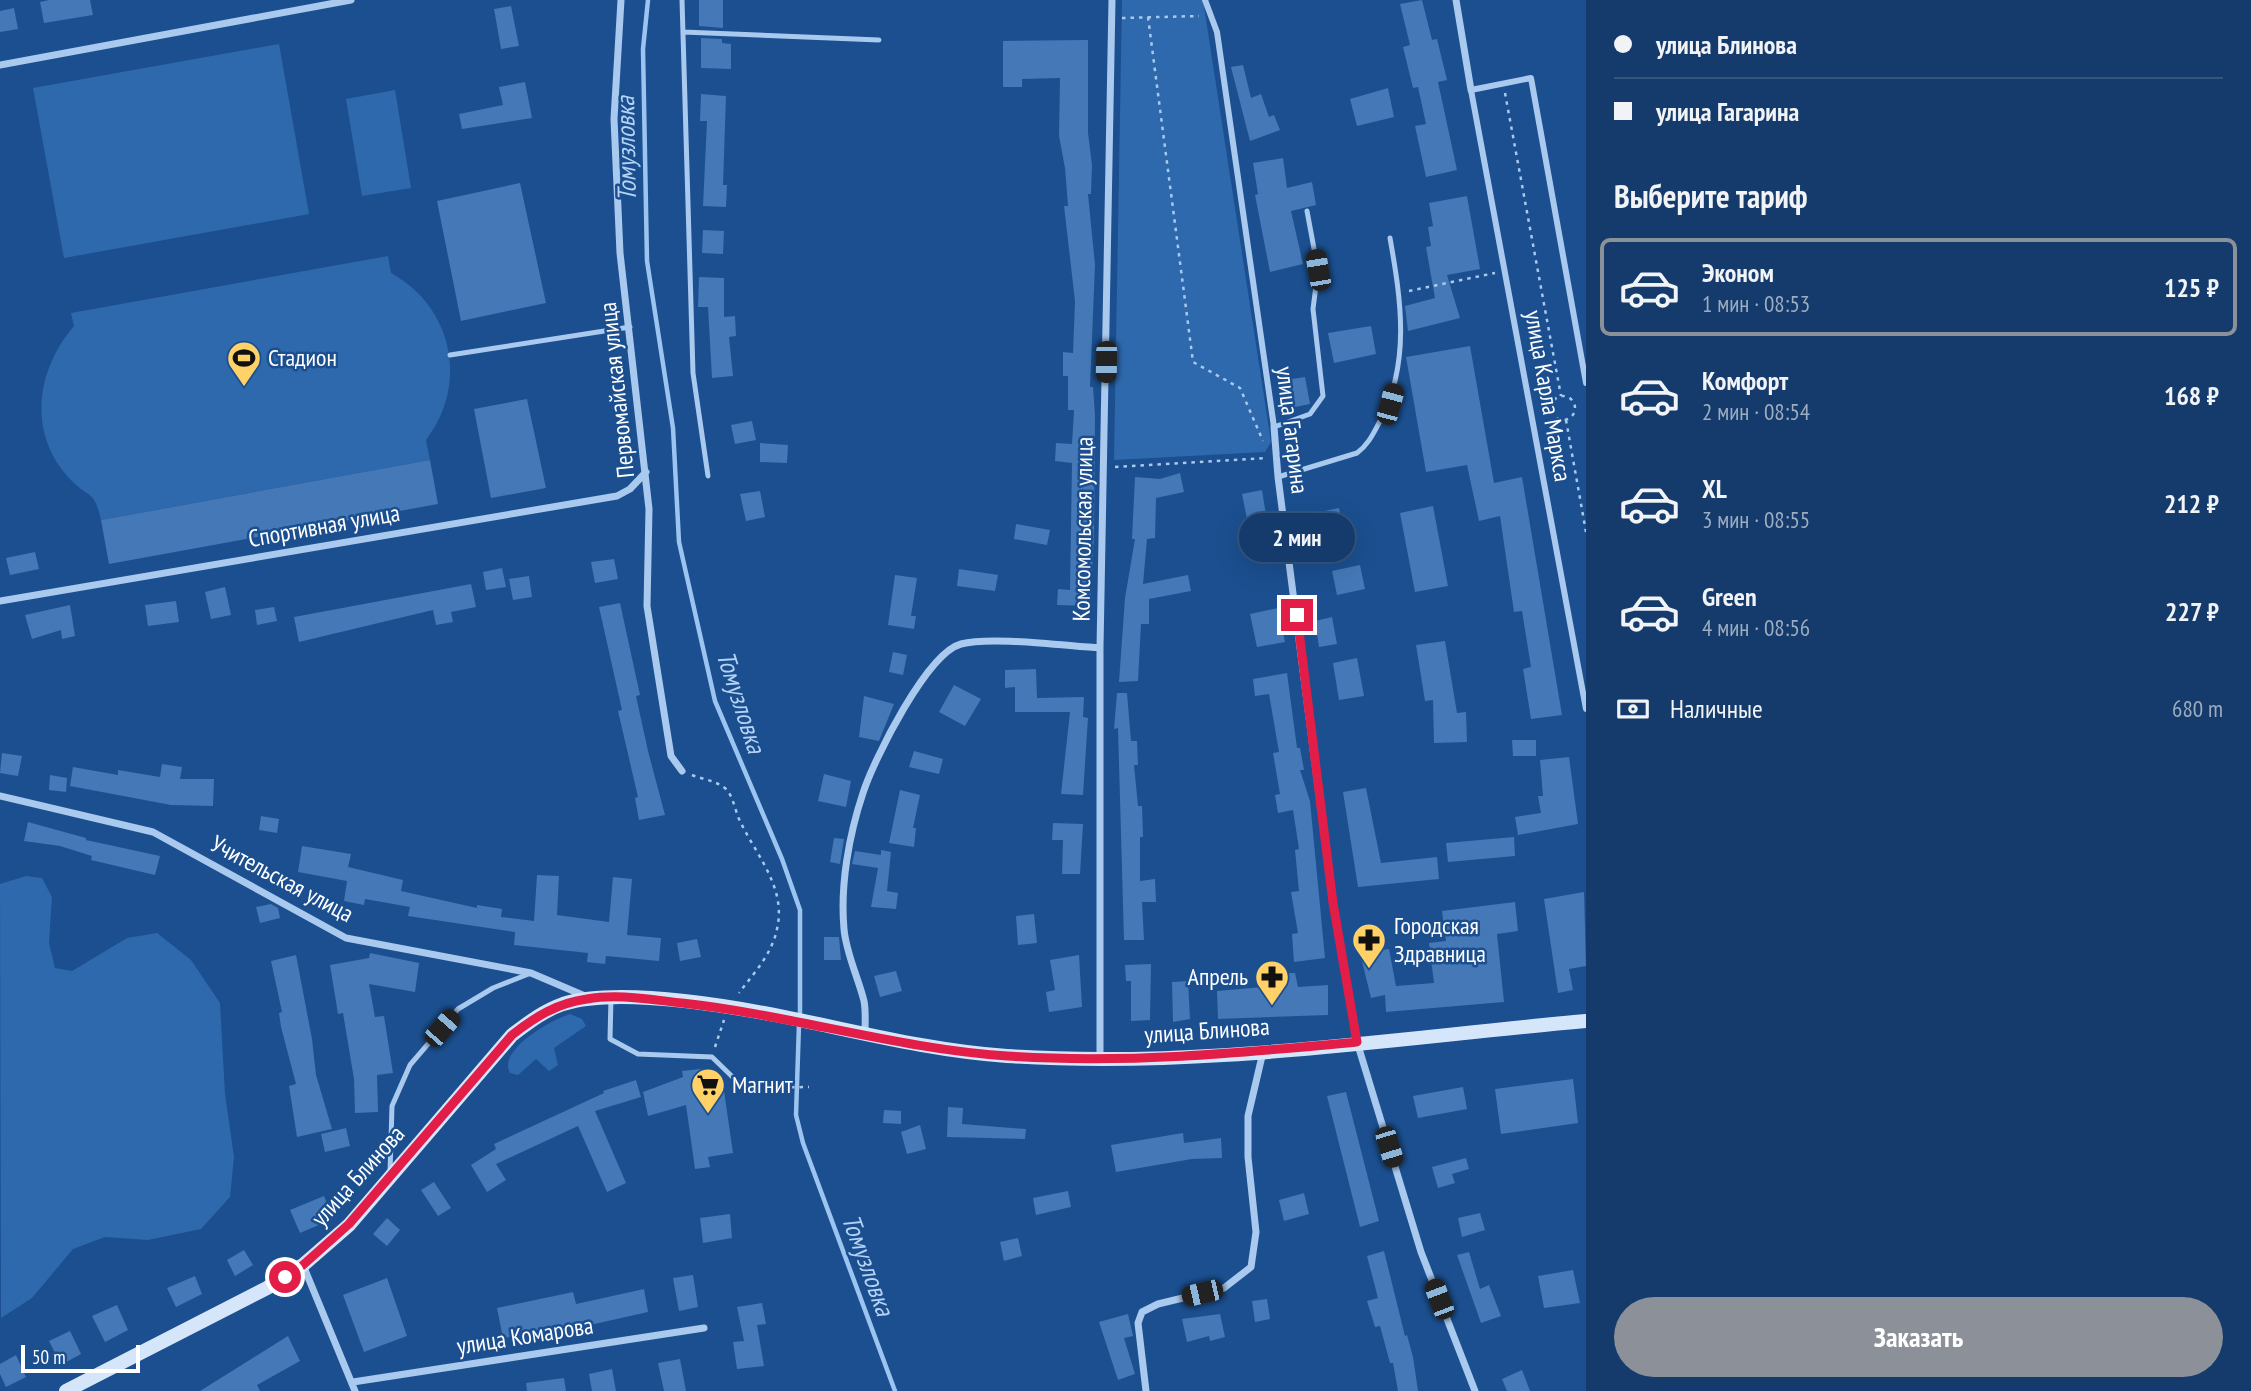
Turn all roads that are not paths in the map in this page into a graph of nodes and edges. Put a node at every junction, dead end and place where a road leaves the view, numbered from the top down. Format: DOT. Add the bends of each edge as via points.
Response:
graph roads {
  1 [pos="351,0"];
  2 [pos="621,0"];
  3 [pos="682,0"];
  4 [pos="1112,0"];
  5 [pos="1205,0"];
  6 [pos="1457,0"];
  7 [pos="683,32"];
  8 [pos="880,40"];
  9 [pos="0,65"];
  10 [pos="1471,90"];
  11 [pos="1307,211"];
  12 [pos="1390,238"];
  13 [pos="630,327"];
  14 [pos="450,355"];
  15 [pos="1586,383"];
  16 [pos="1274,427"];
  17 [pos="646,472"];
  18 [pos="708,475"];
  19 [pos="1278,477"];
  20 [pos="0,601"];
  21 [pos="1100,648"];
  22 [pos="1586,709"];
  23 [pos="682,771"];
  24 [pos="0,796"];
  25 [pos="531,973"];
  26 [pos="589,998"];
  27 [pos="611,998"];
  28 [pos="1586,1021"];
  29 [pos="865,1033"];
  30 [pos="1357,1042"];
  31 [pos="1263,1051"];
  32 [pos="1100,1058"];
  33 [pos="746,1090"];
  34 [pos="390,1174"];
  35 [pos="303,1265"];
  36 [pos="704,1328"];
  37 [pos="353,1382"];
  38 [pos="66,1391"];
  39 [pos="355,1391"];
  40 [pos="1146,1391"];
  41 [pos="1475,1391"];
  1 -- 9 [label="street"];
  2 -- 13 [label="street, Первомайская улица" via="614,118 620,253"];
  3 -- 7 [label="lane"];
  4 -- 21 [label="street, Комсомольская улица"];
  5 -- 16 [label="street, улица Гагарина" via="1217,32"];
  6 -- 10 [label="street, улица Карла Маркса"];
  7 -- 8 [label="lane"];
  7 -- 18 [label="lane" via="693,373"];
  10 -- 15 [label="street, улица Карла Маркса" via="1531,78"];
  10 -- 22 [label="street, улица Карла Маркса"];
  11 -- 16 [label="lane" via="1318,270 1313,309 1323,396 1310,414"];
  12 -- 19 [label="lane" via="1399,293 1401,351 1390,404 1367,446 1339,461"];
  13 -- 14 [label="lane"];
  13 -- 17 [label="street, Первомайская улица"];
  16 -- 19 [label="street, улица Гагарина"];
  17 -- 20 [label="street, Спортивная улица" via="617,496"];
  17 -- 23 [label="street, Первомайская улица" via="647,606 671,755"];
  19 -- 30 [label="street, улица Гагарина" via="1333,903"];
  21 -- 29 [label="street" via="960,644 927,674 895,722 863,792 843,887 844,932 864,1004"];
  21 -- 32 [label="street, Комсомольская улица"];
  24 -- 25 [label="street, Учительская улица" via="153,832 346,938"];
  25 -- 26 [label="street, Учительская улица"];
  25 -- 34 [label="lane" via="492,988 458,1009 410,1065 392,1105"];
  26 -- 27 [label="main road, улица Блинова"];
  26 -- 34 [label="main road, улица Блинова" via="536,1016 512,1035"];
  27 -- 29 [label="main road, улица Блинова" via="750,1011"];
  27 -- 33 [label="lane" via="610,1039 638,1054 712,1057"];
  28 -- 30 [label="main road, улица Блинова"];
  29 -- 32 [label="main road, улица Блинова" via="1006,1056"];
  30 -- 31 [label="main road, улица Блинова"];
  30 -- 41 [label="street, улица Гагарина" via="1422,1252"];
  31 -- 32 [label="main road, улица Блинова" via="1187,1058"];
  31 -- 40 [label="street" via="1248,1116 1256,1232 1251,1267 1224,1288 1142,1312 1138,1323"];
  34 -- 35 [label="main road, улица Блинова" via="349,1224"];
  35 -- 37 [label="street"];
  35 -- 38 [label="main road, улица Блинова"];
  36 -- 37 [label="street, улица Комарова"];
  37 -- 39 [label="street"];
}
